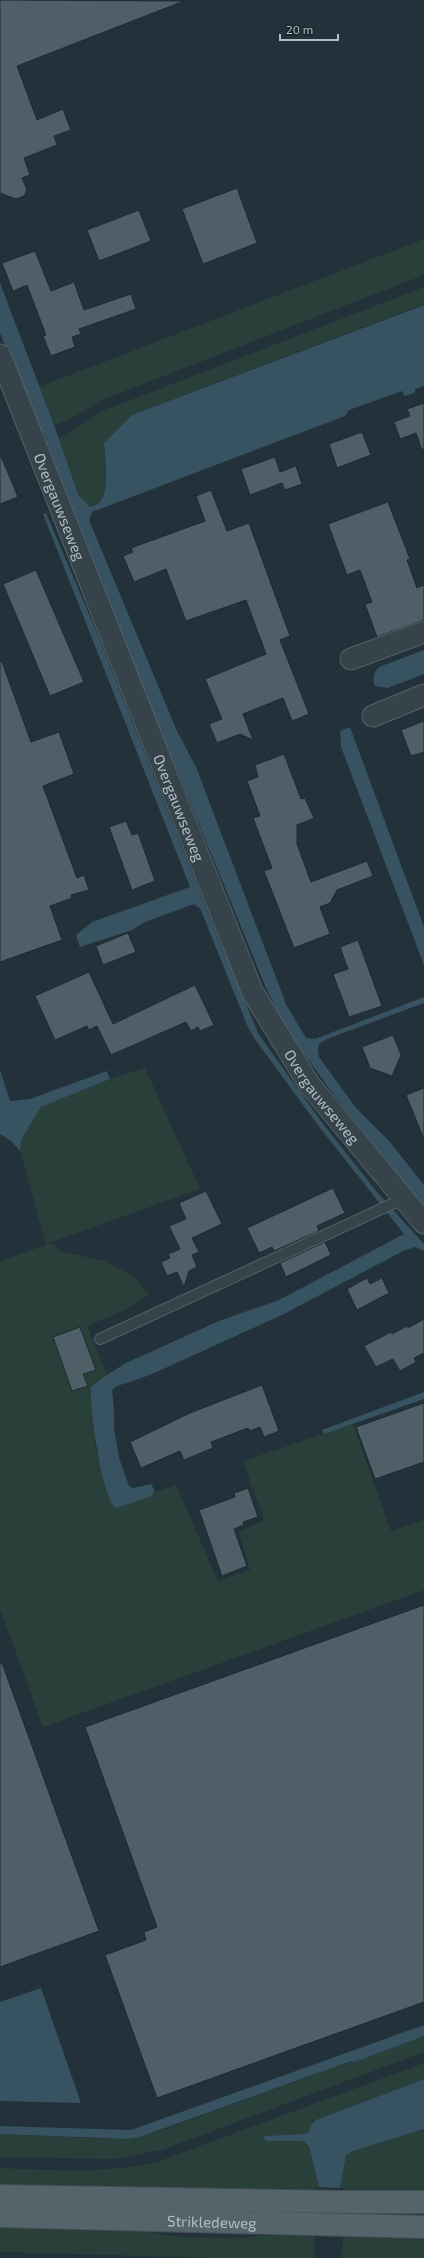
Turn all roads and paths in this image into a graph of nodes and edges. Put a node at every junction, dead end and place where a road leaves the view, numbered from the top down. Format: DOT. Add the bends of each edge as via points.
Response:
graph roads {
  1 [pos="0,355"];
  2 [pos="424,632"];
  3 [pos="351,660"];
  4 [pos="424,696"];
  5 [pos="373,716"];
  6 [pos="392,1205"];
  7 [pos="424,1223"];
  8 [pos="100,1339"];
  9 [pos="0,2196"];
  10 [pos="424,2202"];
  11 [pos="0,2216"];
  12 [pos="424,2227"];
  1 -- 6 [label="street, Overgauwseweg" via="252,991 308,1084"];
  2 -- 3 [label="street"];
  4 -- 5 [label="street"];
  6 -- 7 [label="street, Overgauwseweg"];
  6 -- 8 [label="lane"];
  9 -- 10 [label="main road, Strikledeweg"];
  11 -- 12 [label="main road, Strikledeweg"];
}
